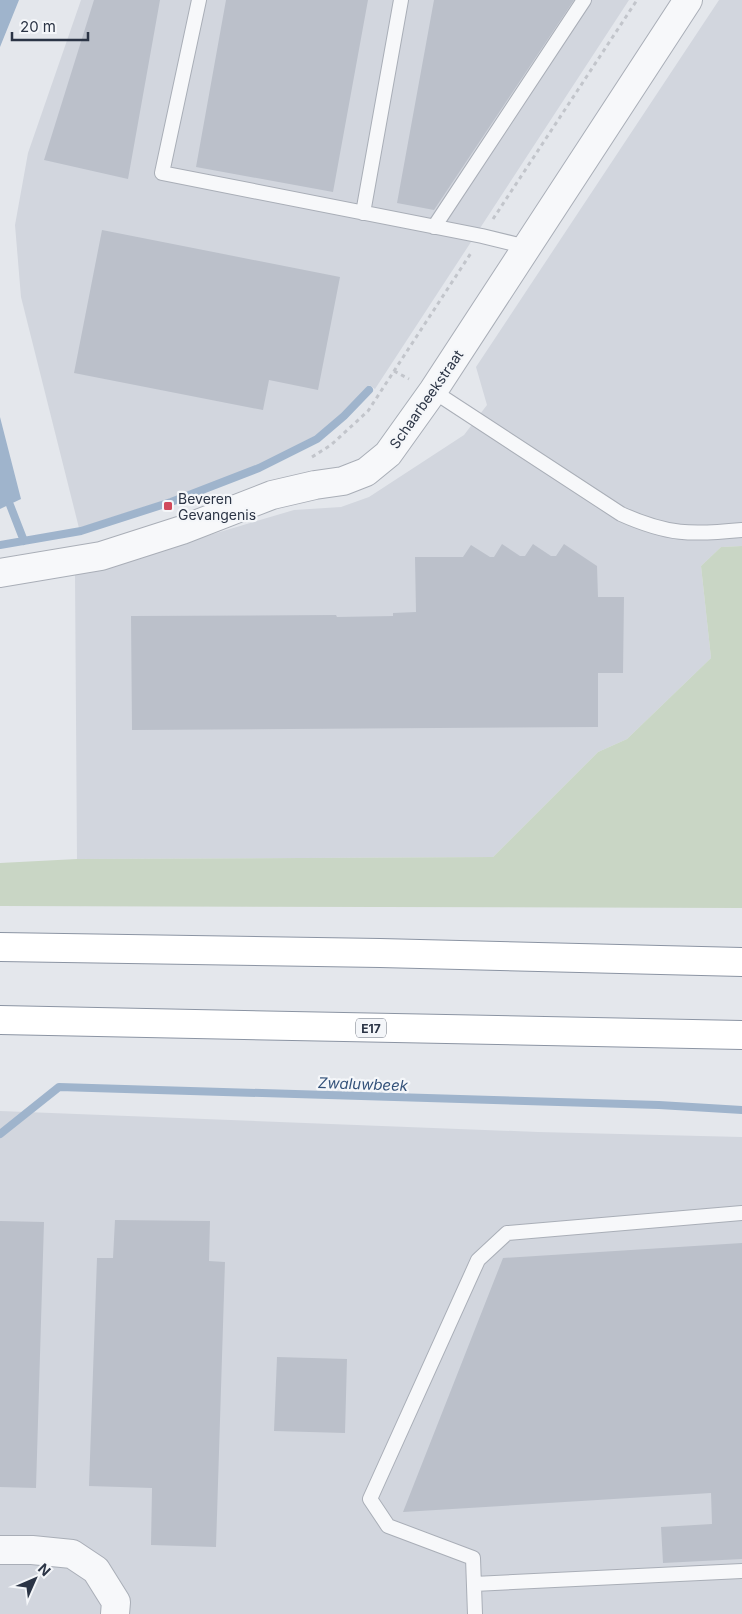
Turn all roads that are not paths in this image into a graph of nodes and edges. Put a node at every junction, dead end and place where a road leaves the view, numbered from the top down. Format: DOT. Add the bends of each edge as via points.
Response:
graph roads {
  1 [pos="199,0"];
  2 [pos="401,0"];
  3 [pos="584,0"];
  4 [pos="688,0"];
  5 [pos="363,213"];
  6 [pos="434,227"];
  7 [pos="527,247"];
  8 [pos="433,391"];
  9 [pos="742,530"];
  10 [pos="0,573"];
  11 [pos="0,947"];
  12 [pos="742,962"];
  13 [pos="0,1020"];
  14 [pos="742,1035"];
  15 [pos="742,1212"];
  16 [pos="0,1550"];
  17 [pos="742,1571"];
  18 [pos="474,1584"];
  19 [pos="115,1614"];
  20 [pos="475,1614"];
  1 -- 5 [label="lane" via="162,173"];
  2 -- 5 [label="lane"];
  3 -- 6 [label="lane"];
  4 -- 7 [label="street, Schaarbeekstraat"];
  5 -- 6 [label="lane"];
  6 -- 7 [label="lane"];
  7 -- 8 [label="street, Schaarbeekstraat"];
  8 -- 9 [label="lane" via="621,514 671,532 700,534"];
  8 -- 10 [label="street, Schaarbeekstraat" via="388,454 366,472 343,481 272,495 182,530 102,556"];
  11 -- 12 [label="highway"];
  13 -- 14 [label="highway, E17"];
  15 -- 18 [label="lane" via="507,1233 478,1260 370,1499 388,1526 473,1558"];
  16 -- 19 [label="street" via="72,1554 96,1570 116,1602"];
  17 -- 18 [label="lane"];
  18 -- 20 [label="lane"];
}
